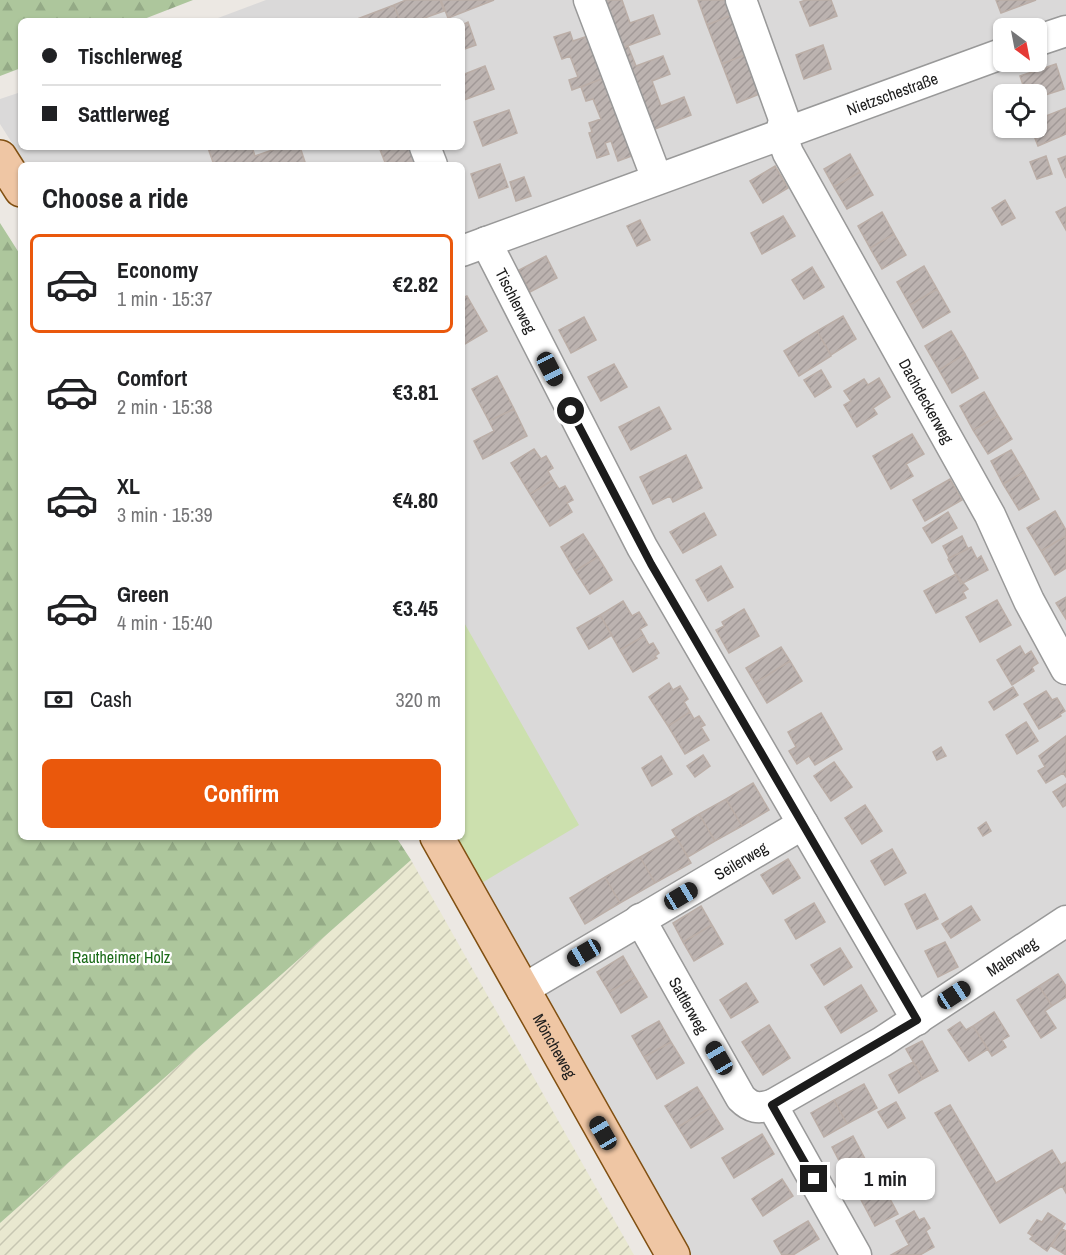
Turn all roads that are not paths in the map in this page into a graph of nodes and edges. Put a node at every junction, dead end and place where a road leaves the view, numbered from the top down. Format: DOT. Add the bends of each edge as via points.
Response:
graph roads {
  1 [pos="589,0"];
  2 [pos="741,0"];
  3 [pos="1066,31"];
  4 [pos="1047,38"];
  5 [pos="993,57"];
  6 [pos="781,134"];
  7 [pos="0,157"];
  8 [pos="657,179"];
  9 [pos="18,185"];
  10 [pos="468,249"];
  11 [pos="1066,669"];
  12 [pos="803,824"];
  13 [pos="438,840"];
  14 [pos="640,919"];
  15 [pos="1066,921"];
  16 [pos="522,990"];
  17 [pos="917,1020"];
  18 [pos="772,1105"];
  19 [pos="673,1255"];
  20 [pos="856,1255"];
  1 -- 8 [label="street"];
  2 -- 6 [label="street" via="784,119"];
  3 -- 4 [label="street"];
  5 -- 6 [label="street, Nietzschestraße"];
  6 -- 8 [label="street, Nietzschestraße"];
  6 -- 11 [label="street, Dachdeckerweg" via="799,174 990,515 1029,601"];
  7 -- 9 [label="main road"];
  8 -- 10 [label="street, Nietzschestraße"];
  10 -- 12 [label="street, Tischlerweg"];
  12 -- 14 [label="street, Seilerweg"];
  12 -- 17 [label="street, Tischlerweg"];
  13 -- 16 [label="main road, Möncheweg"];
  14 -- 16 [label="street, Seilerweg"];
  14 -- 18 [label="street, Sattlerweg" via="741,1098 749,1106"];
  15 -- 17 [label="street, Malerweg"];
  16 -- 19 [label="main road, Möncheweg"];
  17 -- 18 [label="street, Malerweg"];
  18 -- 20 [label="street"];
}
